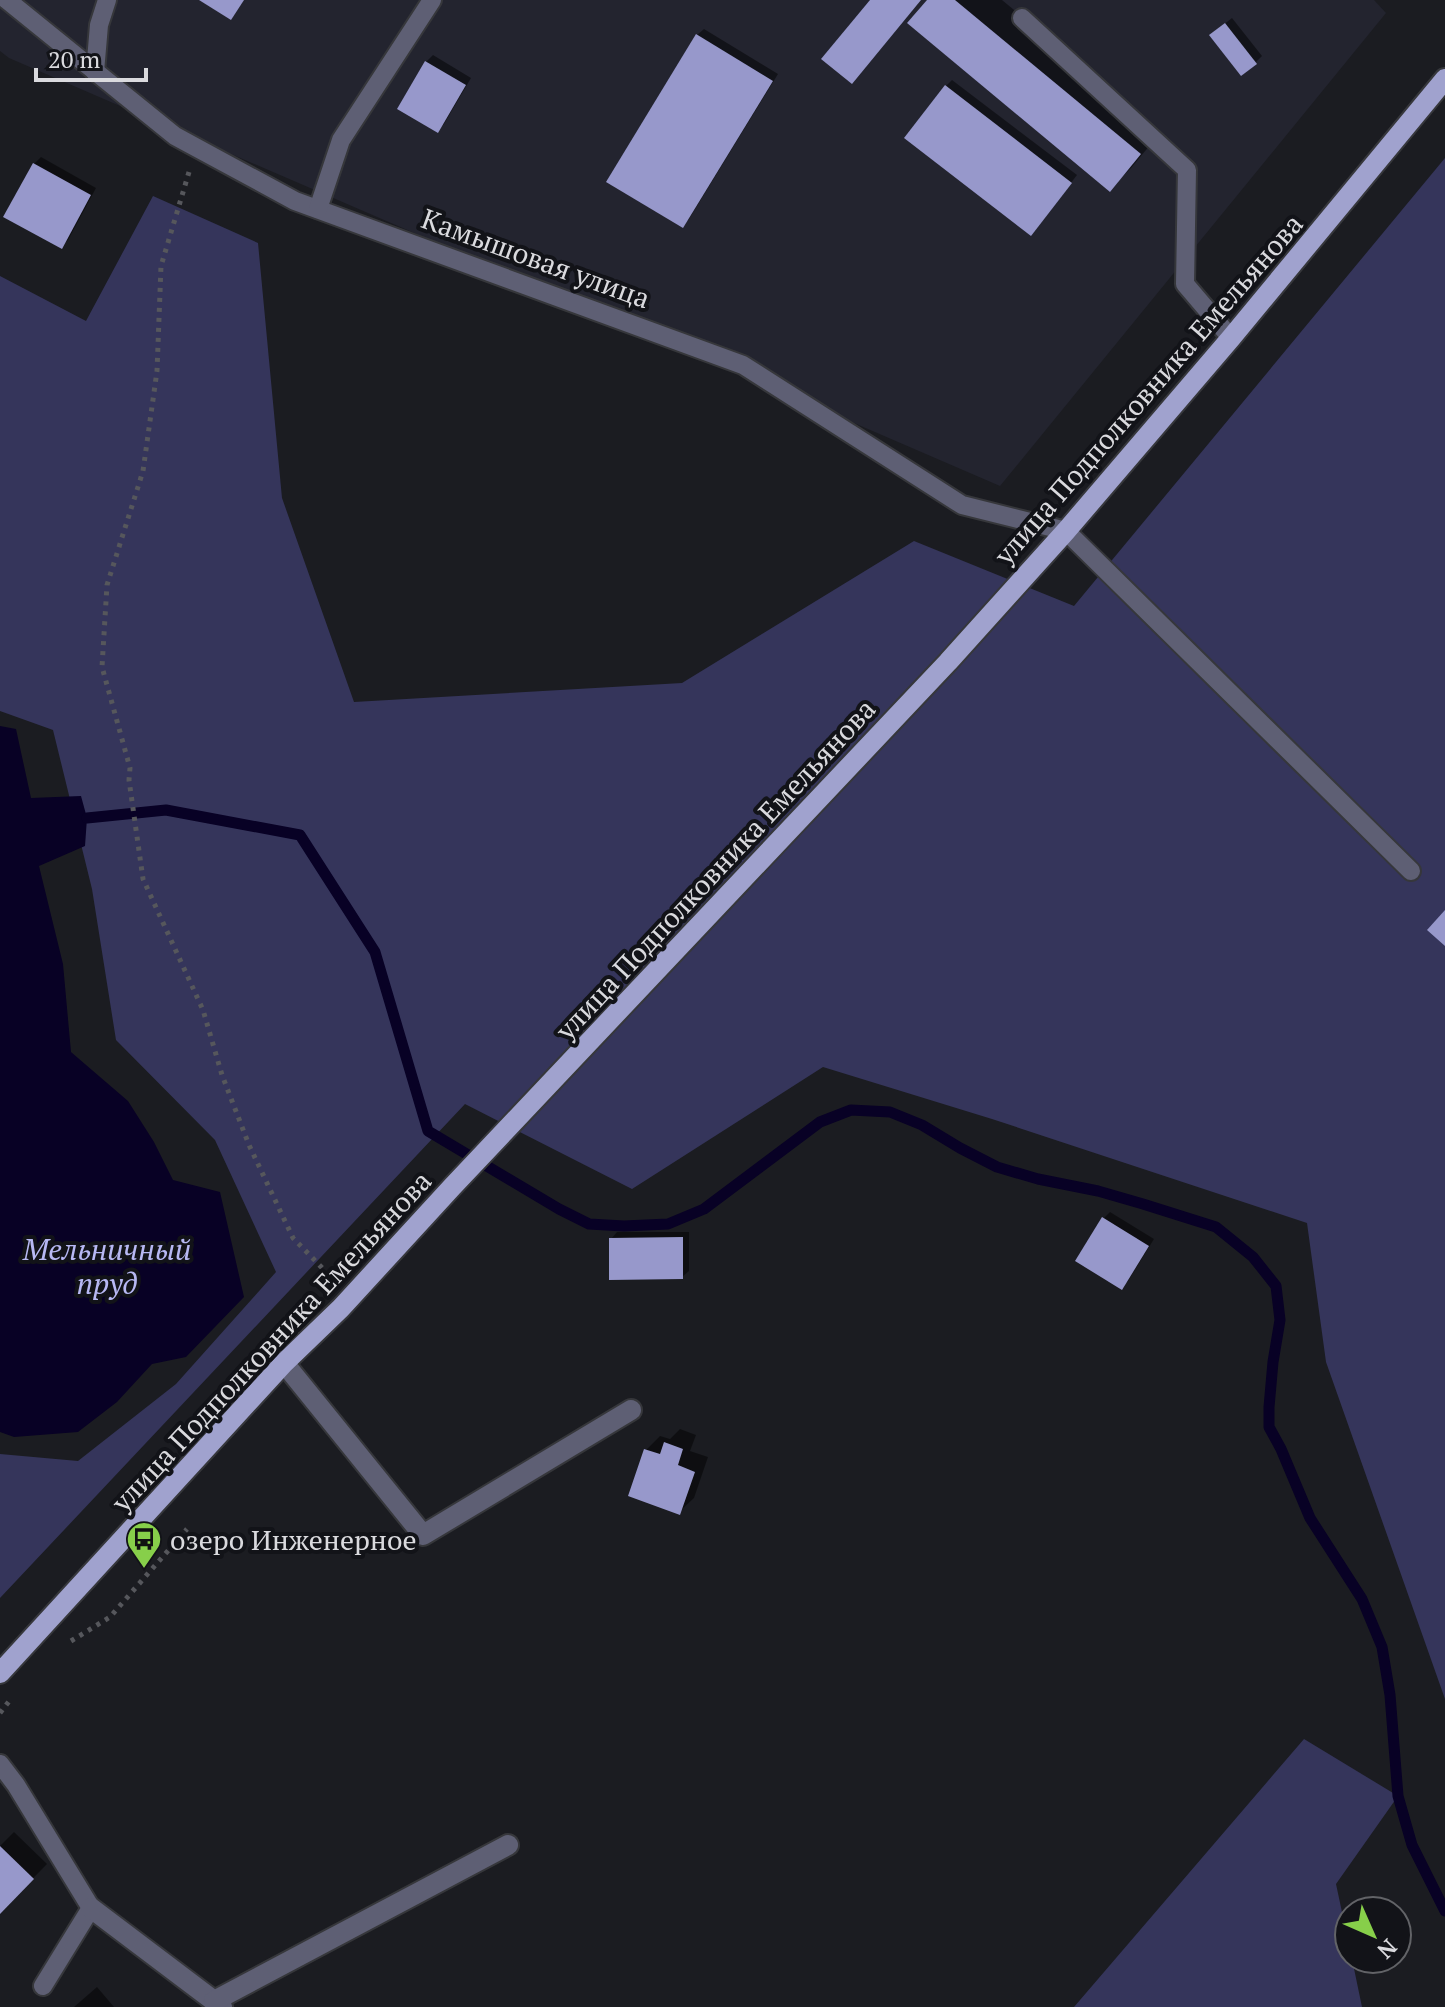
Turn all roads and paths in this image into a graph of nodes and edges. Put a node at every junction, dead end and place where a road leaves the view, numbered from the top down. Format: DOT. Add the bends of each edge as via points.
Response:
graph roads {
  1 [pos="7,0"];
  2 [pos="107,0"];
  3 [pos="432,0"];
  4 [pos="1022,18"];
  5 [pos="95,72"];
  6 [pos="1445,79"];
  7 [pos="196,148"];
  8 [pos="318,209"];
  9 [pos="1231,338"];
  10 [pos="1066,531"];
  11 [pos="1411,871"];
  12 [pos="351,1297"];
  13 [pos="284,1363"];
  14 [pos="631,1410"];
  15 [pos="187,1529"];
  16 [pos="110,1617"];
  17 [pos="0,1673"];
  18 [pos="0,1764"];
  19 [pos="508,1845"];
  20 [pos="91,1908"];
  21 [pos="43,1986"];
  22 [pos="218,2004"];
  1 -- 5 [label="lane, Камышовая улица"];
  2 -- 5 [label="lane"];
  3 -- 8 [label="lane" via="341,140"];
  4 -- 9 [label="lane" via="1187,170 1185,284"];
  5 -- 7 [label="lane, Камышовая улица"];
  6 -- 9 [label="main road, улица Подполковника Емельянова"];
  7 -- 8 [label="lane, Камышовая улица"];
  7 -- 12 [label="path" via="161,266 157,371 143,471 107,585 102,667 130,768 143,879 203,1010 249,1145 293,1238"];
  8 -- 10 [label="lane, Камышовая улица" via="743,365 962,505"];
  9 -- 10 [label="main road, улица Подполковника Емельянова"];
  10 -- 11 [label="lane"];
  10 -- 12 [label="main road, улица Подполковника Емельянова"];
  12 -- 13 [label="main road, улица Подполковника Емельянова"];
  13 -- 14 [label="street" via="423,1535"];
  13 -- 17 [label="main road, улица Подполковника Емельянова"];
  15 -- 16 [label="path"];
  18 -- 20 [label="lane"];
  19 -- 22 [label="street"];
  20 -- 21 [label="lane"];
  20 -- 22 [label="street"];
}
